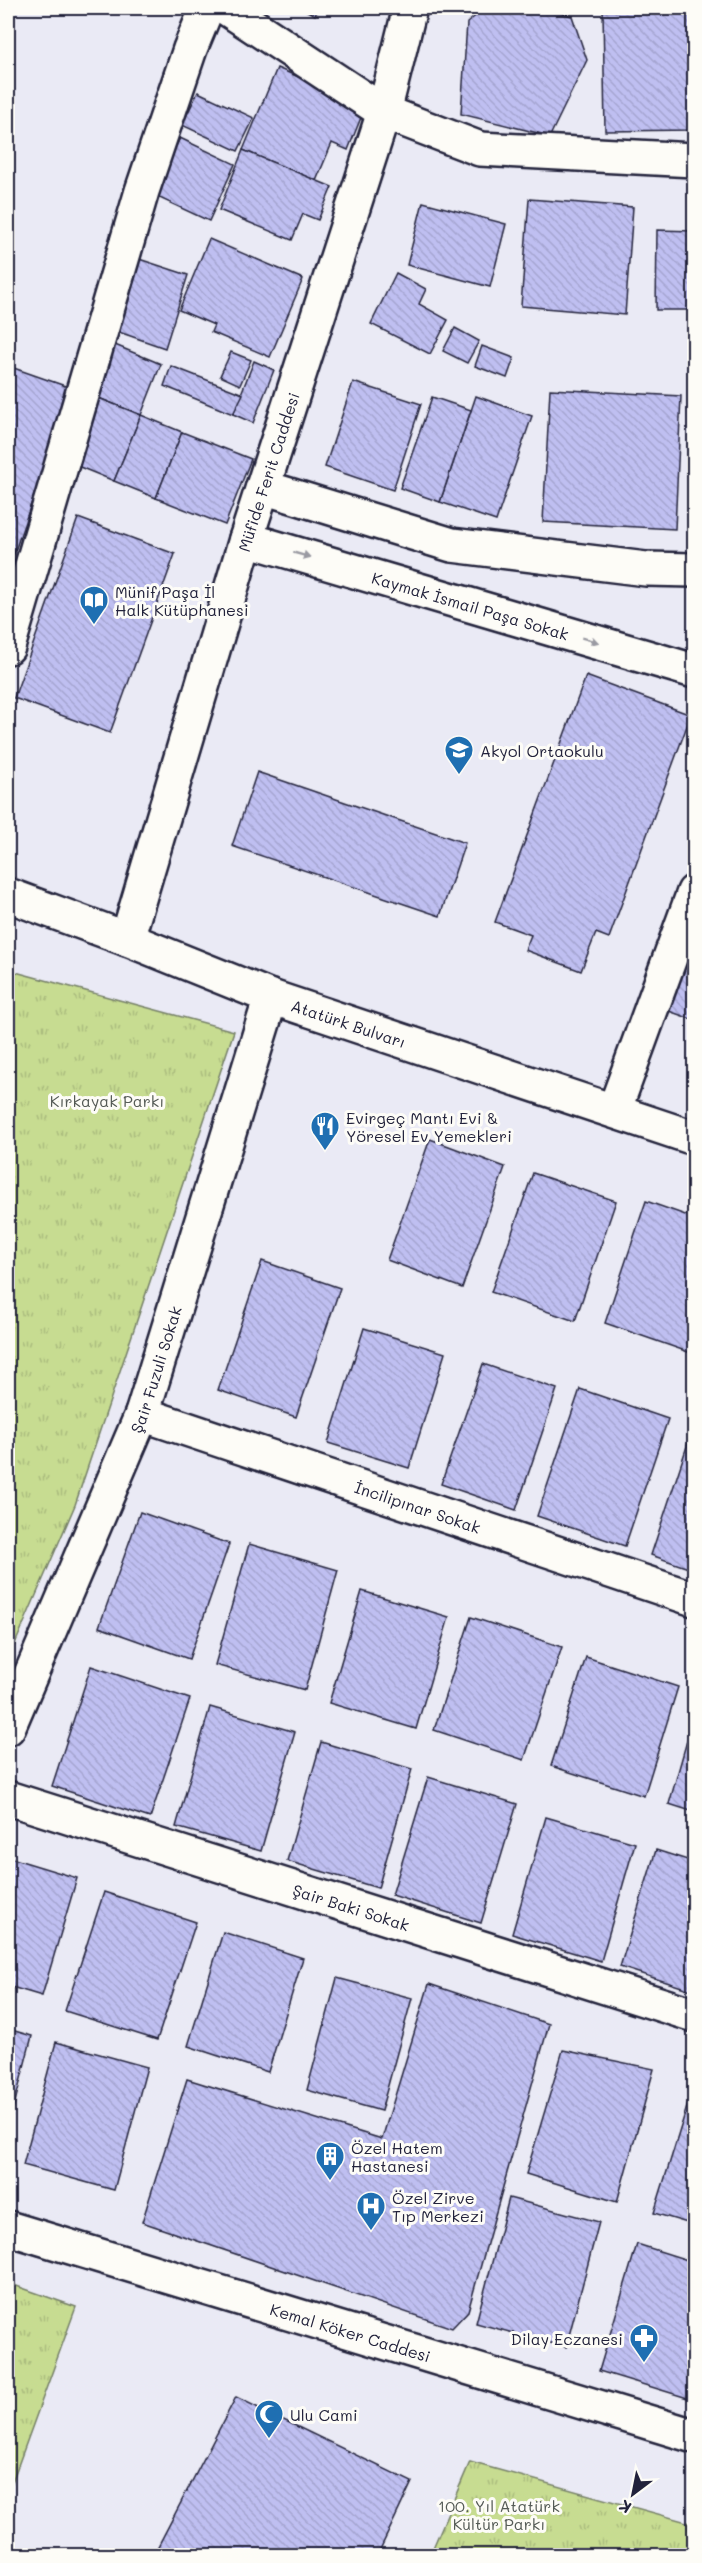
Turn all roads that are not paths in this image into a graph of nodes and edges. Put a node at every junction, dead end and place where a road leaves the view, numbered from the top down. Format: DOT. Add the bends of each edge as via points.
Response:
graph roads {
  1 [pos="207,8"];
  2 [pos="226,8"];
  3 [pos="410,8"];
  4 [pos="384,112"];
  5 [pos="694,160"];
  6 [pos="263,487"];
  7 [pos="246,539"];
  8 [pos="694,570"];
  9 [pos="8,647"];
  10 [pos="694,671"];
  11 [pos="694,892"];
  12 [pos="8,894"];
  13 [pos="127,939"];
  14 [pos="271,996"];
  15 [pos="614,1111"];
  16 [pos="694,1138"];
  17 [pos="142,1414"];
  18 [pos="694,1599"];
  19 [pos="8,1728"];
  20 [pos="8,1798"];
  21 [pos="694,2015"];
  22 [pos="8,2228"];
  23 [pos="694,2436"];
  1 -- 9 [label="street" via="142,192"];
  2 -- 4 [label="street"];
  3 -- 4 [label="street, Müfide Ferit Caddesi"];
  4 -- 5 [label="street" via="480,149"];
  4 -- 6 [label="street, Müfide Ferit Caddesi"];
  6 -- 7 [label="street, Müfide Ferit Caddesi"];
  6 -- 8 [label="street" via="452,545 646,569"];
  7 -- 10 [label="street, Kaymak İsmail Paşa Sokak, one-way"];
  7 -- 13 [label="street, Müfide Ferit Caddesi"];
  11 -- 15 [label="street"];
  12 -- 13 [label="street, Atatürk Bulvarı"];
  13 -- 14 [label="street, Atatürk Bulvarı"];
  14 -- 15 [label="street, Atatürk Bulvarı"];
  14 -- 17 [label="street, Şair Fuzuli Sokak"];
  15 -- 16 [label="street, Atatürk Bulvarı"];
  17 -- 18 [label="street, İncilipınar Sokak"];
  17 -- 19 [label="street, Şair Fuzuli Sokak"];
  20 -- 21 [label="street, Şair Baki Sokak"];
  22 -- 23 [label="street, Kemal Köker Caddesi"];
}
